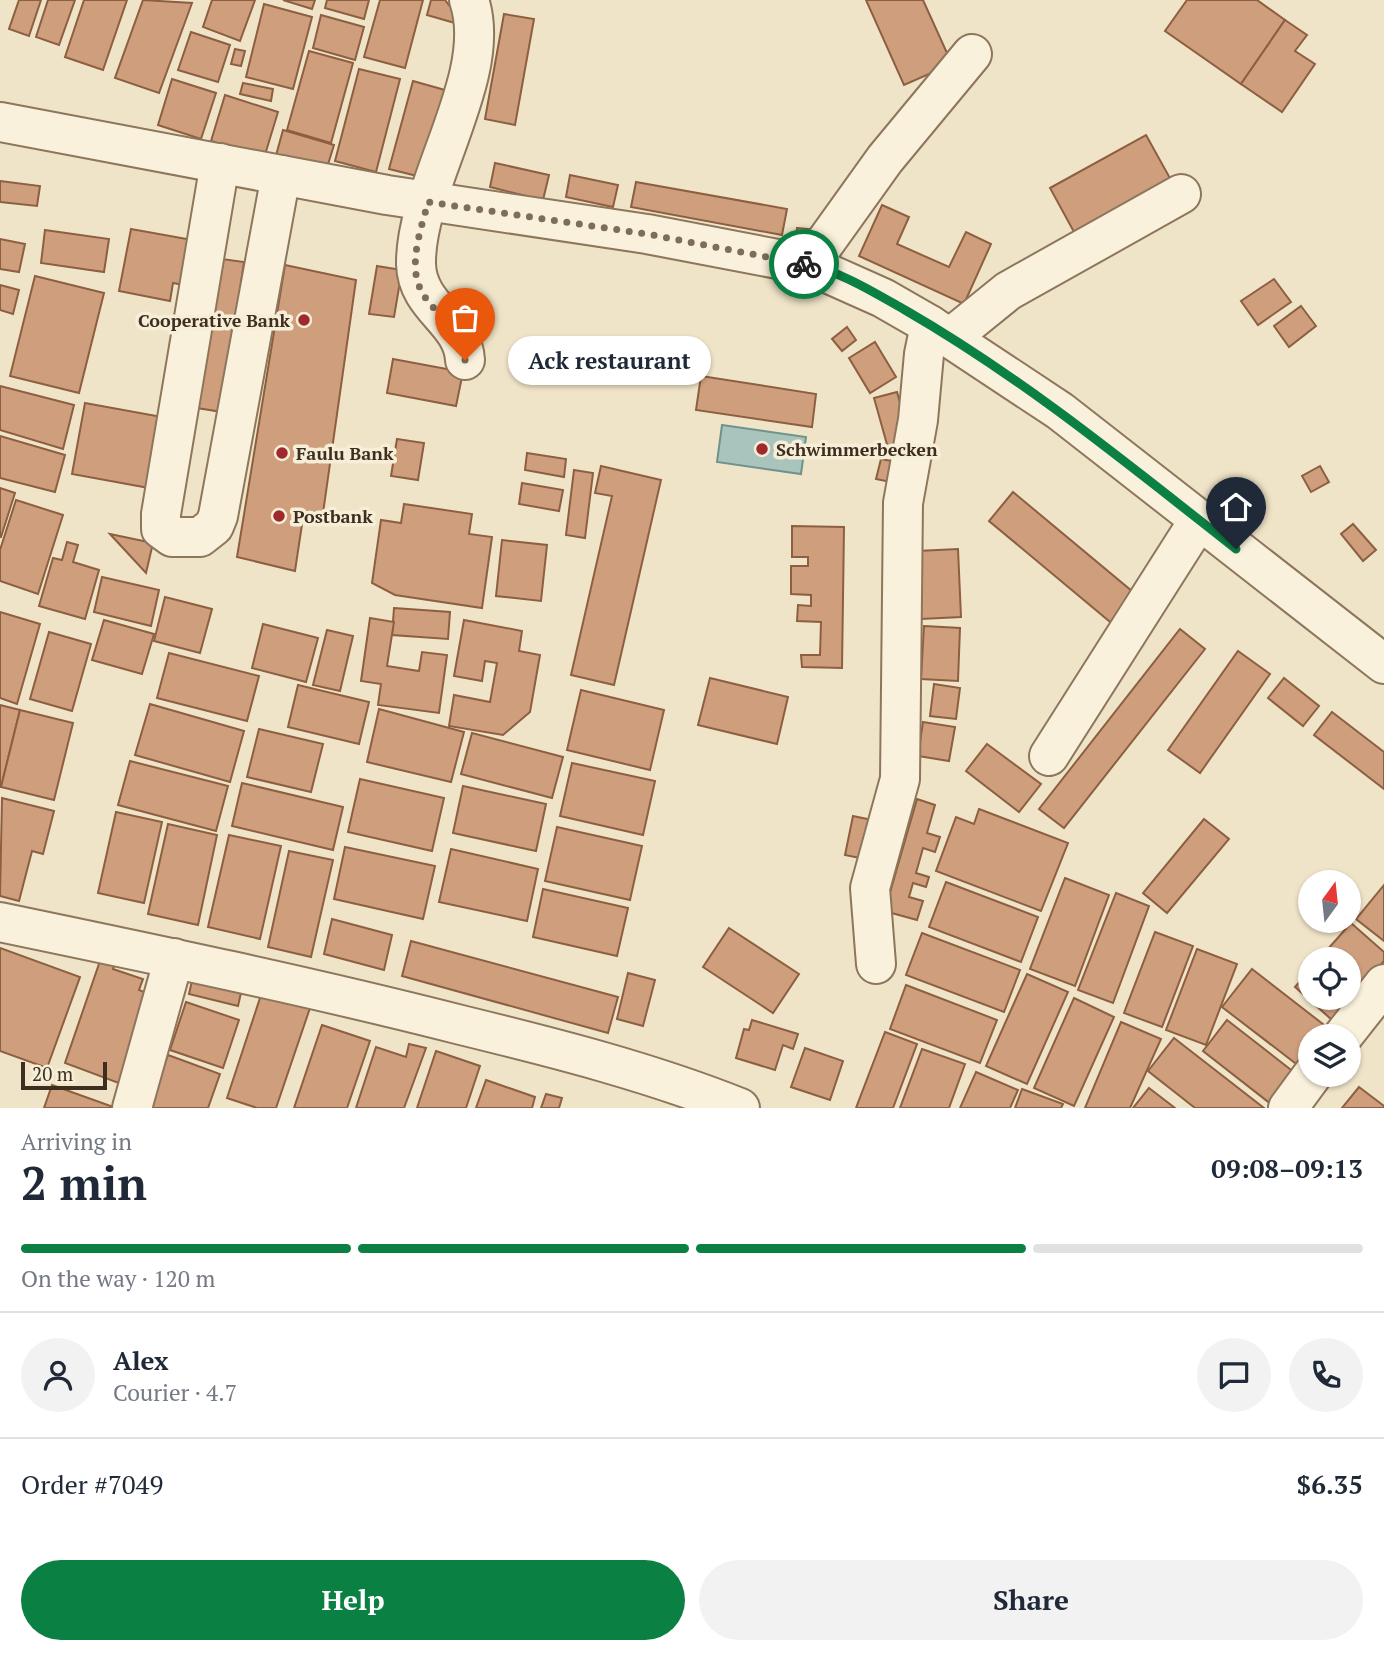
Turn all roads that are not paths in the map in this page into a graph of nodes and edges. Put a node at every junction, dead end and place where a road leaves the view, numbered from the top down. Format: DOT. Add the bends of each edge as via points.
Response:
graph roads {
  1 [pos="469,0"];
  2 [pos="972,54"];
  3 [pos="0,122"];
  4 [pos="220,163"];
  5 [pos="281,175"];
  6 [pos="1181,194"];
  7 [pos="428,202"];
  8 [pos="809,265"];
  9 [pos="940,331"];
  10 [pos="465,360"];
  11 [pos="1199,520"];
  12 [pos="1384,664"];
  13 [pos="1049,756"];
  14 [pos="0,922"];
  15 [pos="174,958"];
  16 [pos="876,964"];
  17 [pos="1384,984"];
  18 [pos="1352,1024"];
  19 [pos="1303,1087"];
  20 [pos="132,1108"];
  21 [pos="740,1108"];
  22 [pos="1288,1108"];
  1 -- 7 [label="street" via="475,17 472,52 461,103"];
  2 -- 8 [label="street" via="885,159"];
  3 -- 4 [label="street"];
  4 -- 5 [label="street"];
  4 -- 5 [label="street" via="161,514 161,529 172,537 200,537 218,516"];
  5 -- 7 [label="street"];
  6 -- 9 [label="street"];
  7 -- 8 [label="street" via="647,234"];
  7 -- 10 [label="street" via="416,263 418,283 436,311 460,335"];
  8 -- 9 [label="street" via="883,298"];
  9 -- 11 [label="street" via="1060,411"];
  9 -- 16 [label="street" via="923,354 918,420 903,503 900,779 870,888"];
  11 -- 12 [label="street"];
  11 -- 13 [label="street"];
  14 -- 15 [label="street"];
  15 -- 20 [label="street"];
  15 -- 21 [label="street" via="533,1043 684,1086"];
  17 -- 18 [label="street"];
  19 -- 22 [label="street"];
}
